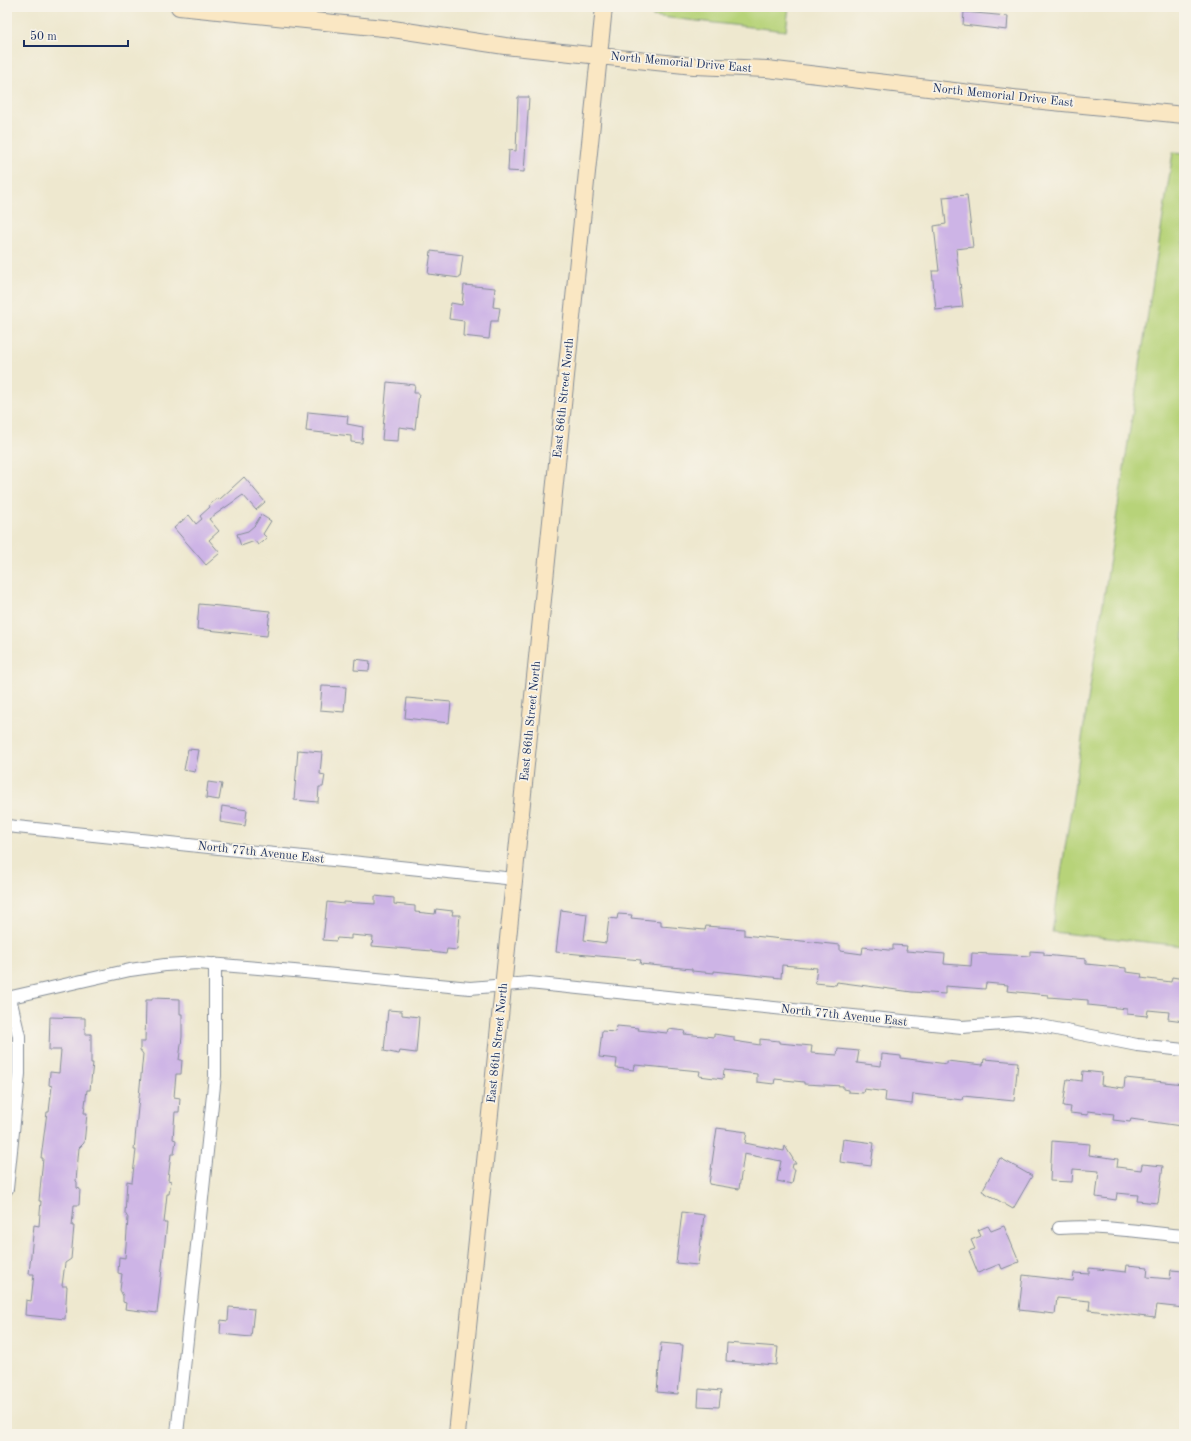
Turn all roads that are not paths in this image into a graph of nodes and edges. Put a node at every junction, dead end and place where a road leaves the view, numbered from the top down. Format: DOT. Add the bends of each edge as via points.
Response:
graph roads {
  1 [pos="179,7"];
  2 [pos="604,7"];
  3 [pos="598,56"];
  4 [pos="1184,115"];
  5 [pos="7,826"];
  6 [pos="515,879"];
  7 [pos="215,964"];
  8 [pos="504,985"];
  9 [pos="9,998"];
  10 [pos="1184,1050"];
  11 [pos="7,1189"];
  12 [pos="1059,1228"];
  13 [pos="1184,1236"];
  14 [pos="177,1434"];
  15 [pos="458,1434"];
  1 -- 3 [label="street, North Memorial Drive East" via="393,29 505,46"];
  2 -- 3 [label="street, East 86th Street North"];
  3 -- 4 [label="street, North Memorial Drive East" via="694,66 767,69"];
  3 -- 6 [label="street, East 86th Street North"];
  5 -- 6 [label="street, North 77th Avenue East"];
  6 -- 8 [label="street, East 86th Street North"];
  7 -- 8 [label="street, North 77th Avenue East" via="470,988"];
  7 -- 9 [label="street, North 77th Avenue East" via="165,965 130,970"];
  7 -- 14 [label="street" via="215,1076"];
  8 -- 10 [label="street, North 77th Avenue East" via="529,983 962,1027 1017,1023 1137,1045"];
  8 -- 15 [label="street, East 86th Street North"];
  9 -- 11 [label="street" via="19,1036 19,1074"];
  12 -- 13 [label="street" via="1082,1226"];
}
